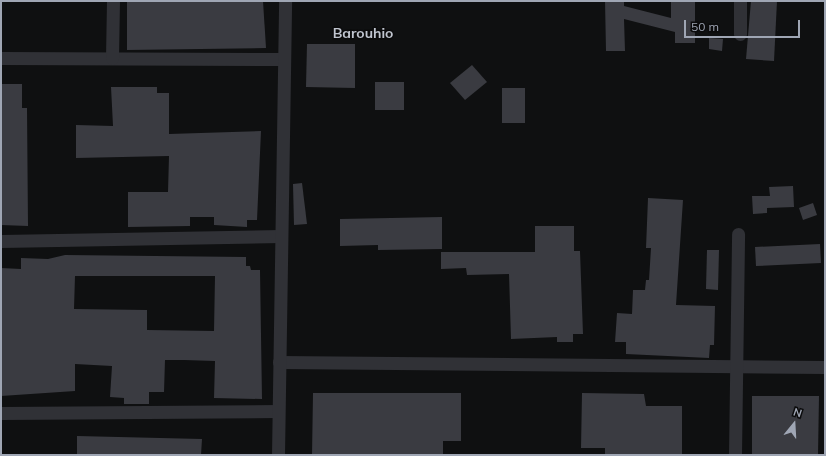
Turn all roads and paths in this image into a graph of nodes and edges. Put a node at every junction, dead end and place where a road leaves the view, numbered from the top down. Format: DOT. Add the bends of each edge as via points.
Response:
graph roads {
  1 [pos="113,1"];
  2 [pos="285,1"];
  3 [pos="740,1"];
  4 [pos="740,34"];
  5 [pos="1,58"];
  6 [pos="112,58"];
  7 [pos="284,59"];
  8 [pos="738,234"];
  9 [pos="281,236"];
  10 [pos="1,241"];
  11 [pos="279,362"];
  12 [pos="736,366"];
  13 [pos="825,367"];
  14 [pos="278,411"];
  15 [pos="1,413"];
  16 [pos="278,455"];
  17 [pos="735,455"];
  1 -- 6 [label="street"];
  2 -- 7 [label="street"];
  3 -- 4 [label="street"];
  5 -- 6 [label="street"];
  6 -- 7 [label="street"];
  7 -- 9 [label="street"];
  8 -- 12 [label="street"];
  9 -- 10 [label="street"];
  9 -- 11 [label="street"];
  11 -- 12 [label="street"];
  11 -- 14 [label="street"];
  12 -- 13 [label="street"];
  12 -- 17 [label="street"];
  14 -- 15 [label="street"];
  14 -- 16 [label="street"];
}
